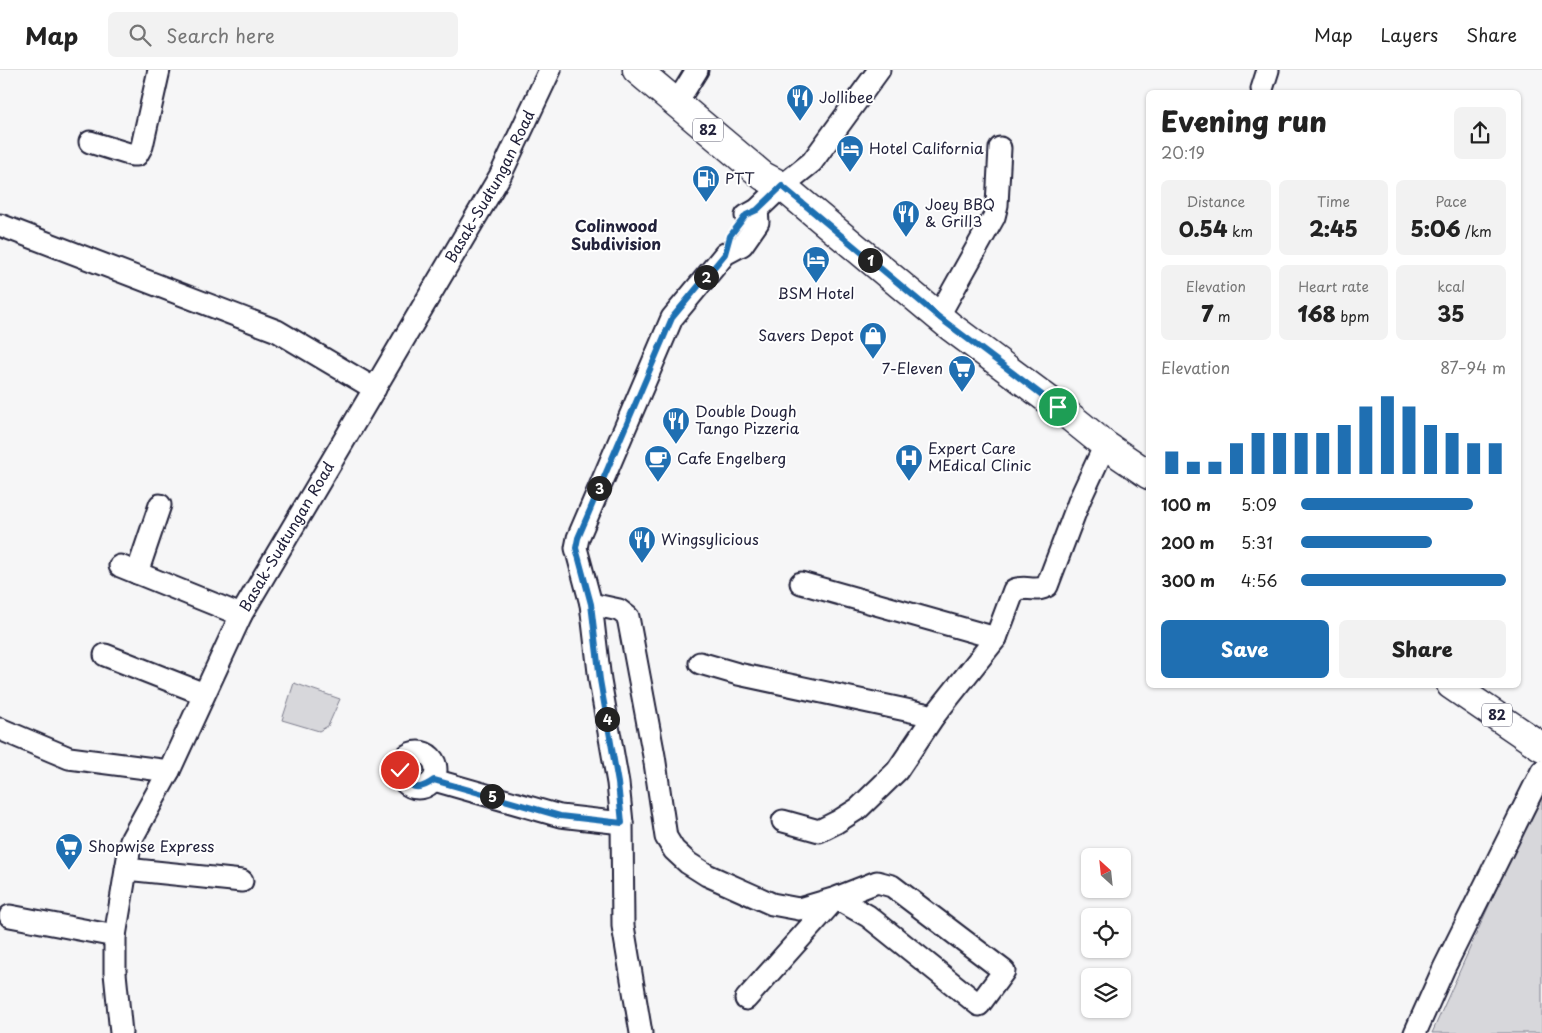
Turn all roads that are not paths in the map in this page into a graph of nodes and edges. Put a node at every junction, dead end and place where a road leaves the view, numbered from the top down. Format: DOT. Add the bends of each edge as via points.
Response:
graph roads {
  1 [pos="159,70"];
  2 [pos="550,70"];
  3 [pos="637,70"];
  4 [pos="660,70"];
  5 [pos="879,70"];
  6 [pos="690,81"];
  7 [pos="90,142"];
  8 [pos="1000,148"];
  9 [pos="782,186"];
  10 [pos="0,226"];
  11 [pos="938,317"];
  12 [pos="375,389"];
  13 [pos="1105,445"];
  14 [pos="1146,473"];
  15 [pos="160,505"];
  16 [pos="801,583"];
  17 [pos="591,604"];
  18 [pos="241,616"];
  19 [pos="996,638"];
  20 [pos="105,656"];
  21 [pos="700,663"];
  22 [pos="1454,688"];
  23 [pos="204,694"];
  24 [pos="934,716"];
  25 [pos="0,729"];
  26 [pos="1542,747"];
  27 [pos="169,770"];
  28 [pos="1542,771"];
  29 [pos="434,780"];
  30 [pos="783,821"];
  31 [pos="622,823"];
  32 [pos="126,869"];
  33 [pos="242,881"];
  34 [pos="836,898"];
  35 [pos="10,916"];
  36 [pos="115,936"];
  37 [pos="746,999"];
  38 [pos="121,1033"];
  39 [pos="641,1033"];
  40 [pos="1415,1033"];
  1 -- 7 [label="street" via="142,146 137,155"];
  2 -- 12 [label="street, Basak-Sudtungan Road" via="500,176"];
  3 -- 9 [label="main road, 82" via="763,176"];
  4 -- 6 [label="main road, 82"];
  5 -- 9 [label="street" via="812,162"];
  6 -- 9 [label="main road, 82" via="771,166"];
  8 -- 11 [label="street" via="994,217"];
  9 -- 11 [label="main road, 82"];
  9 -- 17 [label="street" via="757,210 758,222 742,245 725,254 672,318 578,538 576,548"];
  10 -- 12 [label="street" via="277,331"];
  11 -- 13 [label="main road, 82"];
  12 -- 18 [label="street, Basak-Sudtungan Road"];
  13 -- 14 [label="main road, 82"];
  13 -- 19 [label="street" via="1047,586 1038,590 1019,587 1014,590"];
  15 -- 18 [label="street" via="129,570"];
  16 -- 19 [label="street"];
  17 -- 31 [label="street"];
  17 -- 34 [label="street" via="619,610 628,617 666,837 674,850 707,875 772,904 799,909"];
  18 -- 23 [label="street, Basak-Sudtungan Road"];
  19 -- 24 [label="street"];
  20 -- 23 [label="street"];
  21 -- 24 [label="street"];
  22 -- 26 [label="main road, 82"];
  23 -- 27 [label="street, Basak-Sudtungan Road"];
  24 -- 30 [label="street" via="897,771 859,808 819,831"];
  25 -- 27 [label="street" via="69,758"];
  27 -- 32 [label="street, Basak-Sudtungan Road" via="131,840"];
  28 -- 40 [label="street"];
  29 -- 31 [label="street" via="560,816"];
  31 -- 39 [label="street" via="623,926"];
  32 -- 33 [label="street"];
  32 -- 36 [label="street, Basak-Sudtungan Road"];
  34 -- 34 [label="street" via="868,916 978,1005 1004,971 892,886 877,882"];
  34 -- 37 [label="street"];
  35 -- 36 [label="street"];
  36 -- 38 [label="street, Basak-Sudtungan Road"];
}
